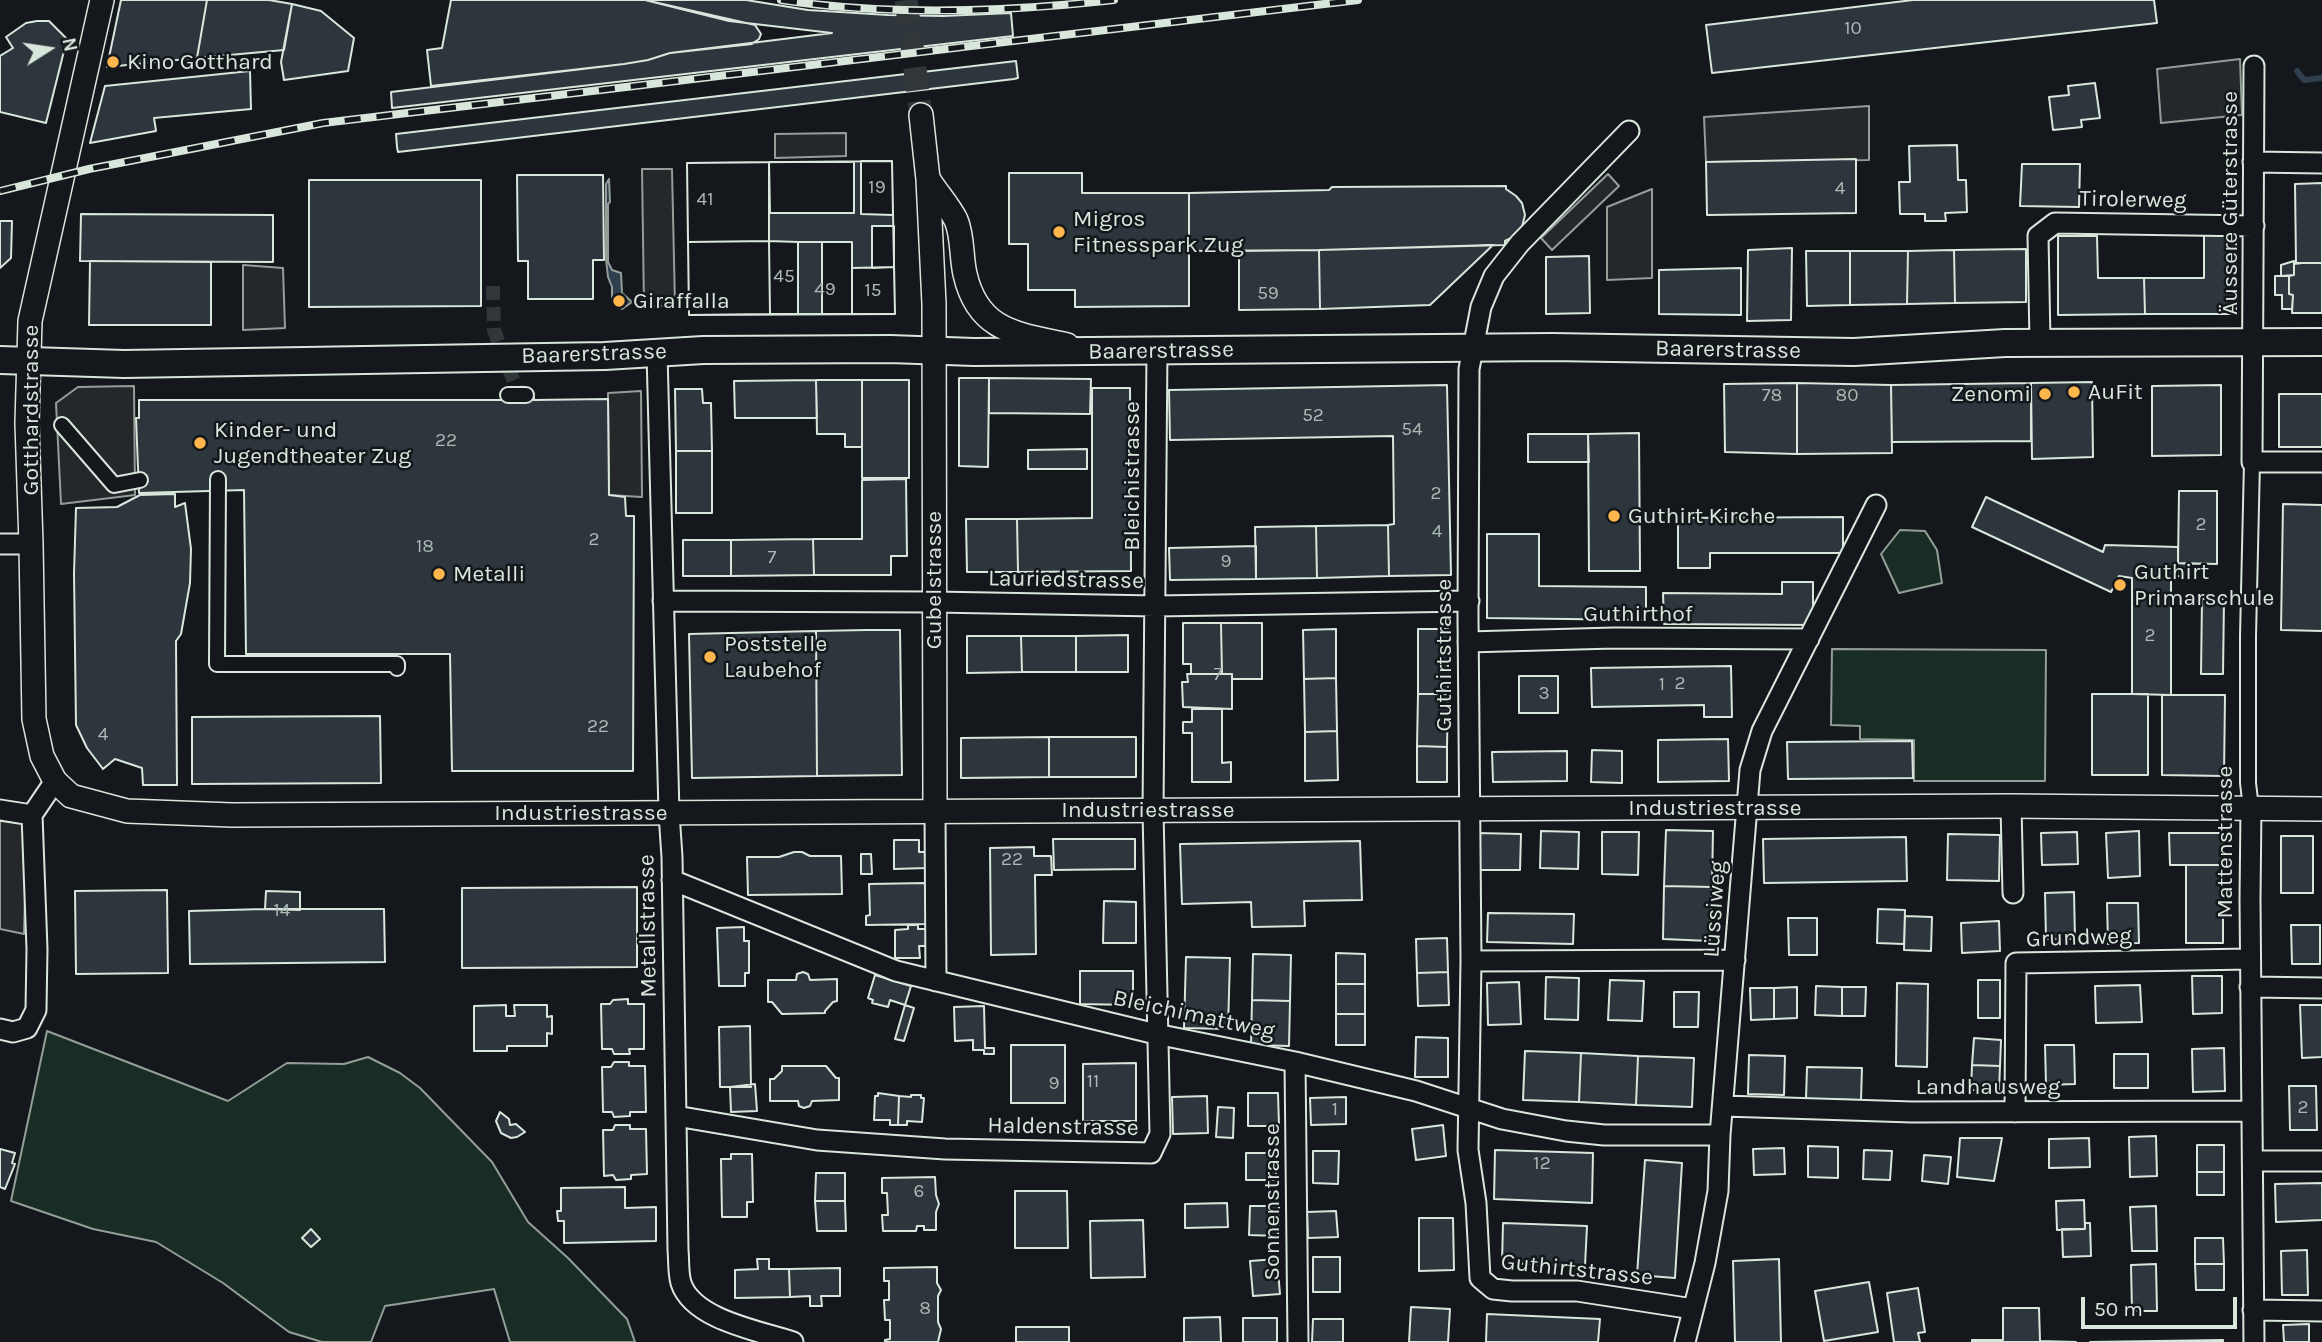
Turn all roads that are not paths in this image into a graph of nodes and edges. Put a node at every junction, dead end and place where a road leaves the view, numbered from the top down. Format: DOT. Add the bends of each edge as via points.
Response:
graph roads {
  1 [pos="102,0"];
  2 [pos="2254,66"];
  3 [pos="921,115"];
  4 [pos="1629,131"];
  5 [pos="2253,162"];
  6 [pos="2322,163"];
  7 [pos="928,179"];
  8 [pos="2254,226"];
  9 [pos="2254,341"];
  10 [pos="2040,342"];
  11 [pos="2322,342"];
  12 [pos="1474,348"];
  13 [pos="933,350"];
  14 [pos="1157,350"];
  15 [pos="1098,352"];
  16 [pos="657,353"];
  17 [pos="0,360"];
  18 [pos="29,363"];
  19 [pos="62,425"];
  20 [pos="2252,462"];
  21 [pos="2322,462"];
  22 [pos="218,479"];
  23 [pos="140,480"];
  24 [pos="1876,505"];
  25 [pos="0,544"];
  26 [pos="32,544"];
  27 [pos="663,601"];
  28 [pos="1469,601"];
  29 [pos="934,602"];
  30 [pos="1156,606"];
  31 [pos="1809,639"];
  32 [pos="1468,642"];
  33 [pos="397,668"];
  34 [pos="55,781"];
  35 [pos="2011,806"];
  36 [pos="1748,808"];
  37 [pos="2251,808"];
  38 [pos="1469,809"];
  39 [pos="2322,809"];
  40 [pos="0,810"];
  41 [pos="935,811"];
  42 [pos="1153,811"];
  43 [pos="669,813"];
  44 [pos="32,815"];
  45 [pos="672,880"];
  46 [pos="2013,893"];
  47 [pos="2250,958"];
  48 [pos="1735,960"];
  49 [pos="1471,961"];
  50 [pos="936,981"];
  51 [pos="2250,987"];
  52 [pos="2322,988"];
  53 [pos="0,1029"];
  54 [pos="1156,1034"];
  55 [pos="1295,1062"];
  56 [pos="1724,1106"];
  57 [pos="1468,1108"];
  58 [pos="2252,1111"];
  59 [pos="2015,1112"];
  60 [pos="676,1116"];
  61 [pos="1720,1135"];
  62 [pos="2253,1161"];
  63 [pos="2322,1161"];
  64 [pos="1693,1309"];
  65 [pos="2253,1310"];
  66 [pos="2322,1311"];
  67 [pos="793,1342"];
  68 [pos="1298,1342"];
  69 [pos="1685,1342"];
  70 [pos="2254,1342"];
  1 -- 18 [label="street, Gotthardstrasse" via="32,314"];
  2 -- 5 [label="street, Äussere Güterstrasse"];
  3 -- 7 [label="street, Gubelstrasse"];
  4 -- 12 [label="street, Guthirtstrasse" via="1494,276 1481,307"];
  5 -- 6 [label="street"];
  5 -- 8 [label="street, Äussere Güterstrasse"];
  7 -- 13 [label="street, Gubelstrasse"];
  7 -- 15 [label="street, Gubelstrasse" via="956,221 965,276 990,322 1014,333"];
  8 -- 9 [label="street, Äussere Güterstrasse"];
  8 -- 10 [label="street, Tirolerweg" via="2055,223 2038,236"];
  9 -- 10 [label="main road, Baarerstrasse"];
  9 -- 11 [label="main road, Baarerstrasse"];
  9 -- 20 [label="street, Mattenstrasse"];
  10 -- 12 [label="main road, Baarerstrasse" via="1854,352"];
  12 -- 14 [label="main road, Baarerstrasse"];
  12 -- 28 [label="street, Guthirtstrasse" via="1469,369"];
  13 -- 15 [label="main road, Baarerstrasse"];
  13 -- 16 [label="main road, Baarerstrasse"];
  13 -- 29 [label="street, Gubelstrasse"];
  14 -- 15 [label="main road, Baarerstrasse"];
  14 -- 30 [label="street, Bleichistrasse"];
  16 -- 18 [label="main road, Baarerstrasse"];
  16 -- 27 [label="street, Metallstrasse"];
  17 -- 18 [label="main road, Baarerstrasse"];
  18 -- 26 [label="street, Gotthardstrasse"];
  19 -- 23 [label="street" via="114,485"];
  20 -- 21 [label="street"];
  20 -- 37 [label="street, Mattenstrasse"];
  22 -- 33 [label="street" via="218,664 397,664"];
  24 -- 31 [label="street, Lüssiweg"];
  25 -- 26 [label="street"];
  26 -- 34 [label="street, Gotthardstrasse" via="34,719 42,756"];
  27 -- 29 [label="street, Lauriedstrasse"];
  27 -- 43 [label="street, Metallstrasse"];
  28 -- 30 [label="street, Lauriedstrasse"];
  28 -- 32 [label="street, Guthirtstrasse"];
  29 -- 30 [label="street, Lauriedstrasse"];
  29 -- 41 [label="street, Gubelstrasse"];
  30 -- 42 [label="street, Bleichistrasse"];
  31 -- 32 [label="street, Guthirthof"];
  31 -- 36 [label="street, Lüssiweg" via="1762,731 1750,770"];
  32 -- 38 [label="street, Guthirtstrasse"];
  34 -- 43 [label="street, Industriestrasse" via="71,796 127,811 232,815"];
  34 -- 44 [label="street"];
  35 -- 36 [label="street, Industriestrasse"];
  35 -- 37 [label="street, Industriestrasse"];
  35 -- 46 [label="street"];
  36 -- 38 [label="street, Industriestrasse"];
  36 -- 48 [label="street, Lüssiweg"];
  37 -- 39 [label="street, Industriestrasse"];
  37 -- 47 [label="street, Mattenstrasse"];
  38 -- 42 [label="street, Industriestrasse"];
  38 -- 49 [label="street, Guthirtstrasse"];
  40 -- 44 [label="street"];
  41 -- 42 [label="street, Industriestrasse"];
  41 -- 43 [label="street, Industriestrasse"];
  41 -- 50 [label="street, Gubelstrasse"];
  42 -- 54 [label="street, Haldenstrasse"];
  43 -- 45 [label="street, Metallstrasse"];
  44 -- 53 [label="street" via="36,1010 27,1028"];
  45 -- 50 [label="street, Bleichimattweg" via="896,971"];
  45 -- 60 [label="street, Metallstrasse"];
  47 -- 51 [label="street, Mattenstrasse"];
  47 -- 59 [label="street, Grundweg" via="2016,963"];
  48 -- 49 [label="street"];
  48 -- 56 [label="street, Lüssiweg"];
  49 -- 57 [label="street, Guthirtstrasse"];
  50 -- 54 [label="street, Bleichimattweg"];
  51 -- 52 [label="street"];
  51 -- 58 [label="street, Mattenstrasse"];
  54 -- 55 [label="street, Bleichimattweg"];
  54 -- 60 [label="street, Haldenstrasse" via="1160,1134 1151,1153 945,1149 817,1140"];
  55 -- 57 [label="street, Bleichimattweg"];
  55 -- 68 [label="street, Sonnenstrasse"];
  56 -- 59 [label="street, Landhausweg"];
  56 -- 61 [label="street, Lüssiweg"];
  57 -- 61 [label="street, Bleichimattweg" via="1566,1131"];
  57 -- 64 [label="street, Guthirtstrasse" via="1480,1278 1493,1289 1512,1292 1577,1291"];
  58 -- 59 [label="street, Landhausweg"];
  58 -- 62 [label="street, Mattenstrasse"];
  60 -- 67 [label="street, Metallstrasse" via="681,1283 694,1303 714,1316"];
  61 -- 64 [label="street, Lüssiweg" via="1718,1191"];
  62 -- 63 [label="street"];
  62 -- 65 [label="street, Mattenstrasse"];
  64 -- 69 [label="street, Lüssiweg"];
  65 -- 66 [label="street"];
  65 -- 70 [label="street, Mattenstrasse"];
}
